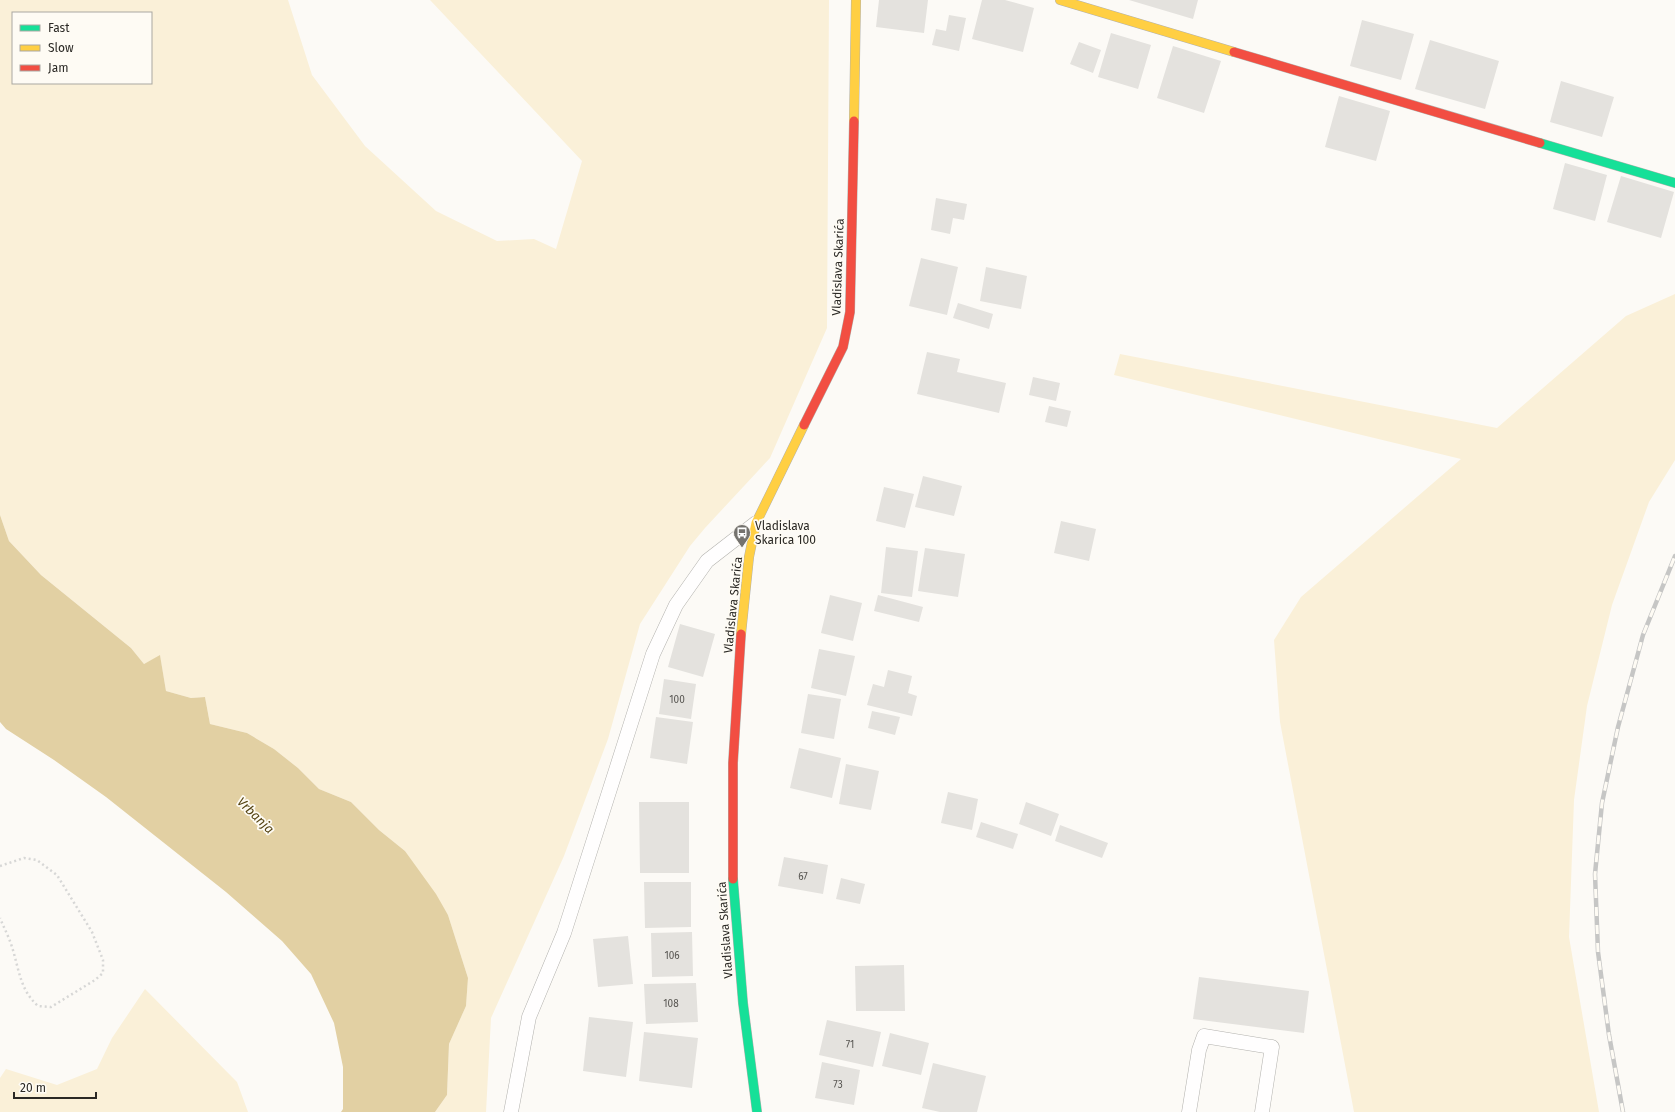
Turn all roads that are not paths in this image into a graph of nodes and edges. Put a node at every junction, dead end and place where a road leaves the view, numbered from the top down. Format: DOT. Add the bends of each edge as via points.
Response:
graph roads {
  1 [pos="856,0"];
  2 [pos="1060,0"];
  3 [pos="1675,183"];
  4 [pos="756,523"];
  5 [pos="511,1112"];
  6 [pos="757,1112"];
  7 [pos="1189,1112"];
  8 [pos="1262,1112"];
  1 -- 4 [label="street, Vladislava Skarića" via="850,312 843,347"];
  2 -- 3 [label="street"];
  4 -- 5 [label="lane" via="707,561 676,605 653,654 564,933 529,1017"];
  4 -- 6 [label="street, Vladislava Skarića" via="749,557 740,659 733,771 733,882 743,1004"];
  7 -- 8 [label="lane" via="1199,1050 1204,1036 1272,1047"];
}
